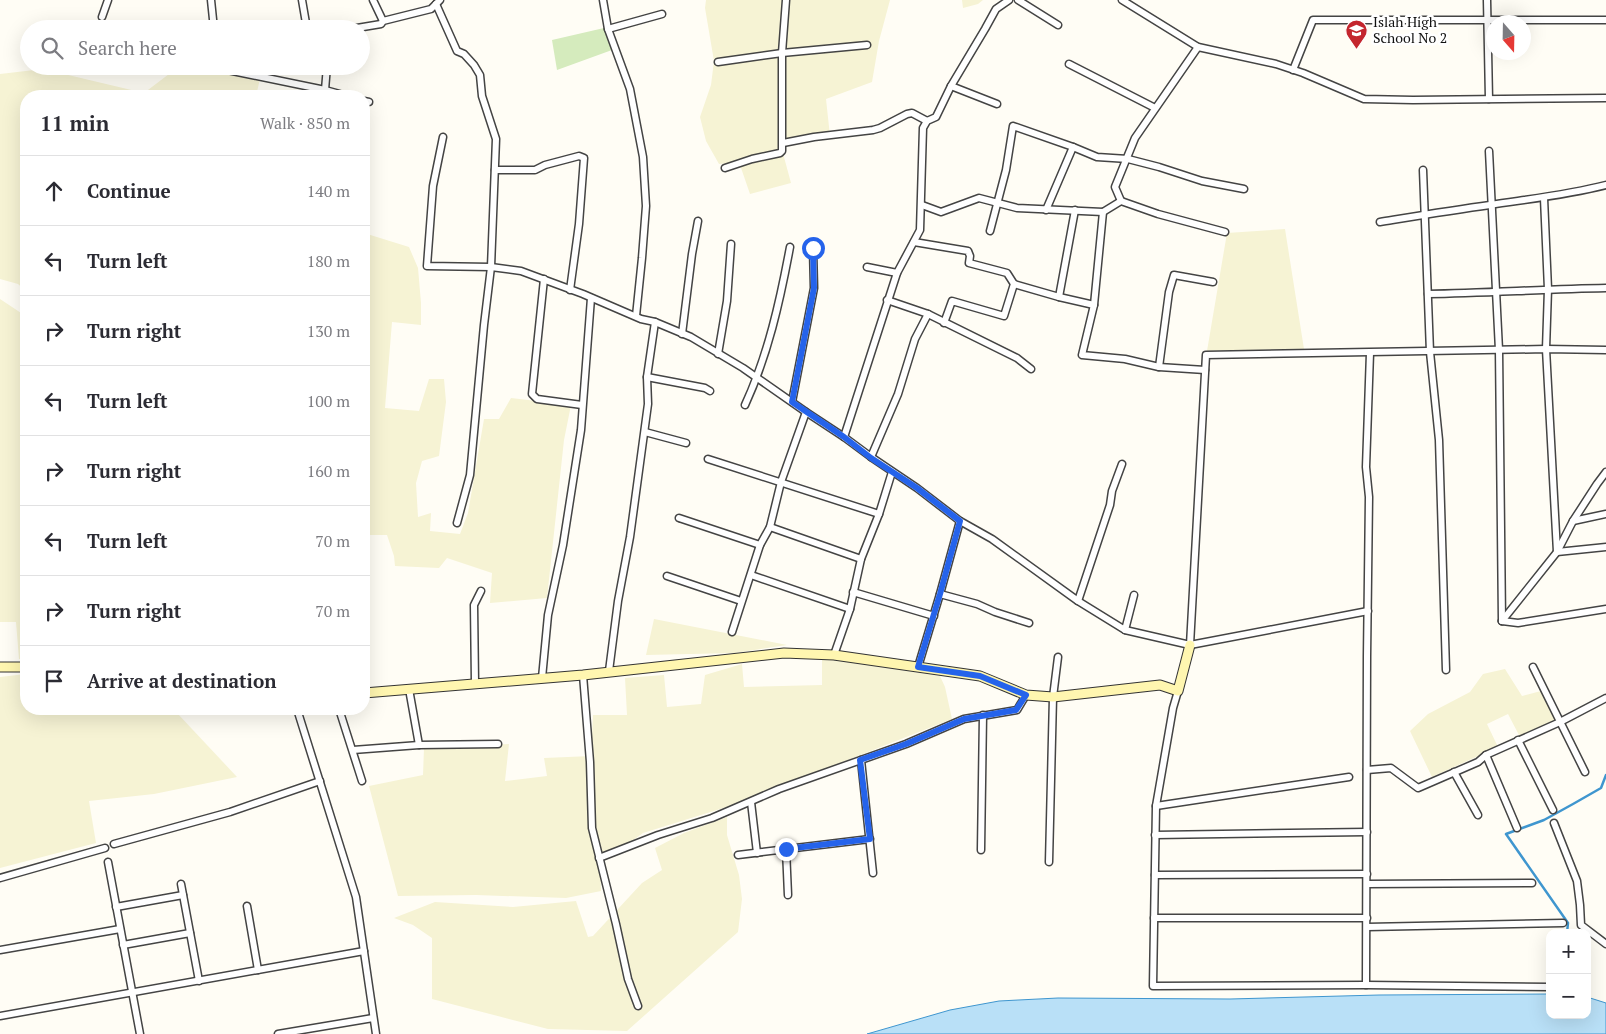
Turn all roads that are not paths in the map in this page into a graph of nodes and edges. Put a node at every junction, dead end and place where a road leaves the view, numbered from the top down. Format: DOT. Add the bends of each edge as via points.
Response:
graph roads {
  1 [pos="108,0"];
  2 [pos="211,0"];
  3 [pos="302,0"];
  4 [pos="373,0"];
  5 [pos="603,0"];
  6 [pos="786,0"];
  7 [pos="1009,0"];
  8 [pos="1018,0"];
  9 [pos="1122,0"];
  10 [pos="1486,0"];
  11 [pos="438,2"];
  12 [pos="662,14"];
  13 [pos="1487,15"];
  14 [pos="102,17"];
  15 [pos="213,20"];
  16 [pos="305,20"];
  17 [pos="1486,20"];
  18 [pos="1531,20"];
  19 [pos="1606,20"];
  20 [pos="383,21"];
  21 [pos="1058,25"];
  22 [pos="370,26"];
  23 [pos="608,30"];
  24 [pos="867,45"];
  25 [pos="1198,47"];
  26 [pos="782,54"];
  27 [pos="1488,60"];
  28 [pos="718,62"];
  29 [pos="1069,64"];
  30 [pos="1293,70"];
  31 [pos="252,75"];
  32 [pos="326,75"];
  33 [pos="951,86"];
  34 [pos="325,90"];
  35 [pos="1606,98"];
  36 [pos="1489,99"];
  37 [pos="997,104"];
  38 [pos="1155,108"];
  39 [pos="927,121"];
  40 [pos="443,138"];
  41 [pos="783,143"];
  42 [pos="1072,147"];
  43 [pos="1489,151"];
  44 [pos="1128,159"];
  45 [pos="725,168"];
  46 [pos="494,170"];
  47 [pos="1424,170"];
  48 [pos="1606,185"];
  49 [pos="1244,189"];
  50 [pos="1544,198"];
  51 [pos="1121,202"];
  52 [pos="998,203"];
  53 [pos="922,204"];
  54 [pos="1492,204"];
  55 [pos="1046,210"];
  56 [pos="1075,210"];
  57 [pos="1103,212"];
  58 [pos="1426,214"];
  59 [pos="698,221"];
  60 [pos="1380,222"];
  61 [pos="990,232"];
  62 [pos="1225,232"];
  63 [pos="914,242"];
  64 [pos="731,244"];
  65 [pos="790,247"];
  66 [pos="813,248"];
  67 [pos="491,267"];
  68 [pos="867,268"];
  69 [pos="897,273"];
  70 [pos="544,279"];
  71 [pos="1213,282"];
  72 [pos="1014,284"];
  73 [pos="1548,288"];
  74 [pos="1606,288"];
  75 [pos="570,290"];
  76 [pos="1496,292"];
  77 [pos="1428,294"];
  78 [pos="1059,297"];
  79 [pos="591,298"];
  80 [pos="887,300"];
  81 [pos="1094,305"];
  82 [pos="928,314"];
  83 [pos="636,316"];
  84 [pos="655,322"];
  85 [pos="944,323"];
  86 [pos="682,334"];
  87 [pos="1546,349"];
  88 [pos="1499,350"];
  89 [pos="1606,350"];
  90 [pos="1430,352"];
  91 [pos="1370,353"];
  92 [pos="718,354"];
  93 [pos="1159,367"];
  94 [pos="1031,369"];
  95 [pos="1205,370"];
  96 [pos="647,377"];
  97 [pos="757,378"];
  98 [pos="710,391"];
  99 [pos="792,402"];
  100 [pos="582,405"];
  101 [pos="745,405"];
  102 [pos="806,412"];
  103 [pos="645,432"];
  104 [pos="844,437"];
  105 [pos="686,443"];
  106 [pos="708,458"];
  107 [pos="871,458"];
  108 [pos="1122,464"];
  109 [pos="892,472"];
  110 [pos="1606,472"];
  111 [pos="782,482"];
  112 [pos="879,514"];
  113 [pos="1606,514"];
  114 [pos="679,518"];
  115 [pos="960,521"];
  116 [pos="1573,521"];
  117 [pos="457,522"];
  118 [pos="770,527"];
  119 [pos="760,545"];
  120 [pos="1606,547"];
  121 [pos="1557,552"];
  122 [pos="861,559"];
  123 [pos="751,575"];
  124 [pos="667,576"];
  125 [pos="481,591"];
  126 [pos="853,592"];
  127 [pos="940,594"];
  128 [pos="1134,595"];
  129 [pos="741,601"];
  130 [pos="1078,601"];
  131 [pos="850,609"];
  132 [pos="1606,609"];
  133 [pos="1368,611"];
  134 [pos="934,616"];
  135 [pos="1502,622"];
  136 [pos="1029,623"];
  137 [pos="1125,630"];
  138 [pos="732,632"];
  139 [pos="1190,646"];
  140 [pos="834,655"];
  141 [pos="1058,657"];
  142 [pos="0,667"];
  143 [pos="20,667"];
  144 [pos="918,667"];
  145 [pos="1533,667"];
  146 [pos="1446,670"];
  147 [pos="609,671"];
  148 [pos="583,675"];
  149 [pos="542,678"];
  150 [pos="474,683"];
  151 [pos="409,689"];
  152 [pos="1178,691"];
  153 [pos="370,692"];
  154 [pos="1026,695"];
  155 [pos="1053,697"];
  156 [pos="1606,698"];
  157 [pos="299,715"];
  158 [pos="341,715"];
  159 [pos="983,716"];
  160 [pos="1560,722"];
  161 [pos="1518,740"];
  162 [pos="498,744"];
  163 [pos="419,745"];
  164 [pos="353,750"];
  165 [pos="1486,755"];
  166 [pos="860,760"];
  167 [pos="1367,770"];
  168 [pos="1454,772"];
  169 [pos="1585,772"];
  170 [pos="1349,776"];
  171 [pos="320,781"];
  172 [pos="362,781"];
  173 [pos="751,802"];
  174 [pos="1156,806"];
  175 [pos="1553,810"];
  176 [pos="1478,815"];
  177 [pos="1554,824"];
  178 [pos="1517,828"];
  179 [pos="1368,832"];
  180 [pos="1155,835"];
  181 [pos="870,839"];
  182 [pos="114,844"];
  183 [pos="105,848"];
  184 [pos="786,849"];
  185 [pos="981,850"];
  186 [pos="757,853"];
  187 [pos="738,855"];
  188 [pos="599,858"];
  189 [pos="108,862"];
  190 [pos="1049,862"];
  191 [pos="873,872"];
  192 [pos="1367,874"];
  193 [pos="1155,875"];
  194 [pos="0,878"];
  195 [pos="1532,883"];
  196 [pos="181,884"];
  197 [pos="1367,884"];
  198 [pos="183,895"];
  199 [pos="788,895"];
  200 [pos="247,906"];
  201 [pos="116,907"];
  202 [pos="1154,918"];
  203 [pos="1367,918"];
  204 [pos="1563,923"];
  205 [pos="1366,927"];
  206 [pos="120,929"];
  207 [pos="190,933"];
  208 [pos="1606,944"];
  209 [pos="123,945"];
  210 [pos="0,950"];
  211 [pos="364,952"];
  212 [pos="258,970"];
  213 [pos="198,981"];
  214 [pos="1366,985"];
  215 [pos="1546,987"];
  216 [pos="132,992"];
  217 [pos="638,1006"];
  218 [pos="0,1016"];
  219 [pos="373,1018"];
  220 [pos="140,1034"];
  221 [pos="278,1034"];
  222 [pos="376,1034"];
  1 -- 14 [label="street"];
  2 -- 15 [label="street"];
  3 -- 16 [label="street"];
  4 -- 20 [label="street"];
  5 -- 23 [label="street"];
  6 -- 26 [label="street"];
  7 -- 33 [label="street" via="996,9"];
  8 -- 21 [label="street"];
  9 -- 25 [label="street"];
  10 -- 13 [label="street"];
  11 -- 20 [label="street" via="431,9"];
  11 -- 46 [label="street" via="457,51 464,54 480,75 482,96 496,140"];
  12 -- 23 [label="street"];
  17 -- 30 [label="street" via="1313,20"];
  18 -- 19 [label="street"];
  20 -- 22 [label="street"];
  23 -- 83 [label="street" via="630,89 643,157 646,206"];
  24 -- 26 [label="street"];
  25 -- 30 [label="street"];
  25 -- 38 [label="street"];
  26 -- 28 [label="street"];
  26 -- 41 [label="street"];
  27 -- 36 [label="street"];
  29 -- 38 [label="street"];
  30 -- 36 [label="street" via="1364,99"];
  31 -- 34 [label="street"];
  32 -- 34 [label="street"];
  33 -- 37 [label="street"];
  33 -- 39 [label="street" via="936,117"];
  35 -- 36 [label="street"];
  38 -- 44 [label="street" via="1135,138"];
  39 -- 41 [label="street" via="907,114 873,130"];
  39 -- 53 [label="street" via="923,128"];
  40 -- 67 [label="street" via="433,186 428,266"];
  41 -- 45 [label="street" via="782,152"];
  42 -- 44 [label="street" via="1097,158"];
  42 -- 52 [label="street" via="1013,126"];
  42 -- 55 [label="street"];
  43 -- 54 [label="street"];
  44 -- 49 [label="street" via="1202,181"];
  44 -- 51 [label="street" via="1116,186"];
  46 -- 67 [label="street"];
  46 -- 75 [label="street" via="535,170 579,156 584,158"];
  47 -- 58 [label="street"];
  48 -- 50 [label="street"];
  50 -- 54 [label="street"];
  50 -- 73 [label="street"];
  51 -- 57 [label="street"];
  51 -- 62 [label="street"];
  52 -- 53 [label="street" via="979,198 942,212"];
  52 -- 55 [label="street"];
  52 -- 61 [label="street"];
  53 -- 63 [label="street" via="920,230"];
  54 -- 58 [label="street"];
  54 -- 76 [label="street"];
  55 -- 56 [label="street"];
  56 -- 57 [label="street"];
  56 -- 78 [label="street"];
  57 -- 81 [label="street"];
  58 -- 60 [label="street"];
  58 -- 77 [label="street"];
  59 -- 86 [label="street"];
  63 -- 69 [label="street"];
  63 -- 72 [label="street" via="968,251 969,263 1007,273"];
  64 -- 92 [label="street" via="727,301"];
  65 -- 97 [label="street" via="782,291"];
  66 -- 99 [label="street" via="814,288"];
  67 -- 70 [label="street" via="521,270"];
  67 -- 117 [label="street" via="470,475"];
  68 -- 69 [label="street"];
  69 -- 80 [label="street"];
  70 -- 75 [label="street"];
  70 -- 100 [label="street" via="532,394 536,399"];
  71 -- 93 [label="street" via="1174,275"];
  72 -- 78 [label="street"];
  72 -- 85 [label="street" via="1004,316 952,301"];
  73 -- 74 [label="street"];
  73 -- 76 [label="street"];
  73 -- 87 [label="street"];
  75 -- 79 [label="street"];
  76 -- 77 [label="street"];
  76 -- 88 [label="street"];
  77 -- 90 [label="street"];
  78 -- 81 [label="street"];
  79 -- 83 [label="street"];
  79 -- 100 [label="street"];
  80 -- 82 [label="street"];
  80 -- 104 [label="street"];
  81 -- 93 [label="street" via="1082,355 1126,359"];
  82 -- 85 [label="street"];
  82 -- 107 [label="street" via="915,339 898,394"];
  83 -- 84 [label="street"];
  84 -- 86 [label="street"];
  84 -- 96 [label="street"];
  85 -- 94 [label="street" via="1018,358"];
  86 -- 92 [label="street"];
  87 -- 88 [label="street"];
  87 -- 89 [label="street"];
  87 -- 121 [label="street"];
  88 -- 90 [label="street"];
  88 -- 135 [label="street"];
  90 -- 91 [label="street"];
  90 -- 146 [label="street" via="1439,440"];
  91 -- 95 [label="street" via="1206,355"];
  91 -- 133 [label="street" via="1366,467 1369,497"];
  92 -- 97 [label="street"];
  93 -- 95 [label="street"];
  95 -- 139 [label="street"];
  96 -- 98 [label="street"];
  96 -- 103 [label="street"];
  97 -- 99 [label="street"];
  97 -- 101 [label="street"];
  99 -- 102 [label="street"];
  100 -- 149 [label="street" via="563,545 548,615"];
  102 -- 104 [label="street"];
  102 -- 111 [label="street"];
  103 -- 105 [label="street"];
  103 -- 147 [label="street"];
  104 -- 107 [label="street"];
  106 -- 111 [label="street"];
  107 -- 109 [label="street"];
  108 -- 130 [label="street"];
  109 -- 112 [label="street"];
  109 -- 115 [label="street"];
  110 -- 116 [label="street"];
  111 -- 112 [label="street"];
  111 -- 118 [label="street"];
  112 -- 122 [label="street"];
  113 -- 116 [label="street"];
  114 -- 119 [label="street"];
  115 -- 127 [label="street"];
  115 -- 130 [label="street" via="999,544"];
  116 -- 121 [label="street"];
  118 -- 119 [label="street"];
  118 -- 122 [label="street"];
  119 -- 123 [label="street"];
  120 -- 121 [label="street"];
  121 -- 135 [label="street"];
  122 -- 126 [label="street"];
  123 -- 129 [label="street"];
  123 -- 131 [label="street"];
  124 -- 129 [label="street"];
  125 -- 150 [label="street" via="474,605"];
  126 -- 131 [label="street"];
  126 -- 134 [label="street"];
  127 -- 134 [label="street"];
  127 -- 136 [label="street"];
  128 -- 137 [label="street"];
  129 -- 138 [label="street"];
  130 -- 137 [label="street"];
  131 -- 140 [label="street"];
  132 -- 135 [label="street" via="1518,624"];
  133 -- 139 [label="street"];
  133 -- 167 [label="street"];
  134 -- 144 [label="street"];
  137 -- 139 [label="street"];
  139 -- 152 [label="street"];
  140 -- 144 [label="street"];
  140 -- 147 [label="street" via="784,653"];
  141 -- 155 [label="street"];
  142 -- 143 [label="street"];
  144 -- 154 [label="street" via="980,676"];
  145 -- 160 [label="street"];
  147 -- 148 [label="street"];
  148 -- 149 [label="street"];
  148 -- 188 [label="street" via="592,828"];
  149 -- 150 [label="street"];
  150 -- 151 [label="street"];
  151 -- 153 [label="street"];
  151 -- 163 [label="street"];
  152 -- 155 [label="street" via="1160,685"];
  152 -- 174 [label="street"];
  154 -- 155 [label="street"];
  154 -- 159 [label="street" via="1016,710"];
  155 -- 190 [label="street"];
  156 -- 160 [label="street"];
  157 -- 171 [label="street"];
  158 -- 164 [label="street"];
  159 -- 166 [label="street" via="964,719"];
  159 -- 185 [label="street"];
  160 -- 161 [label="street"];
  160 -- 169 [label="street"];
  161 -- 165 [label="street"];
  161 -- 175 [label="street"];
  162 -- 163 [label="street"];
  163 -- 164 [label="street"];
  164 -- 172 [label="street"];
  165 -- 168 [label="street"];
  165 -- 178 [label="street"];
  166 -- 173 [label="street"];
  166 -- 181 [label="street"];
  167 -- 168 [label="street" via="1391,768 1418,788"];
  167 -- 179 [label="street"];
  168 -- 176 [label="street"];
  170 -- 174 [label="street"];
  171 -- 182 [label="street" via="230,812"];
  171 -- 211 [label="street" via="356,897"];
  173 -- 186 [label="street"];
  173 -- 188 [label="street"];
  174 -- 180 [label="street"];
  177 -- 208 [label="street" via="1577,881 1581,925"];
  179 -- 180 [label="street"];
  179 -- 192 [label="street"];
  180 -- 193 [label="street"];
  181 -- 184 [label="street"];
  181 -- 191 [label="street"];
  183 -- 194 [label="street"];
  184 -- 186 [label="street"];
  184 -- 199 [label="street"];
  186 -- 187 [label="street"];
  188 -- 217 [label="street" via="628,979"];
  189 -- 201 [label="street"];
  192 -- 193 [label="street"];
  192 -- 197 [label="street"];
  193 -- 202 [label="street"];
  195 -- 197 [label="street"];
  196 -- 198 [label="street"];
  197 -- 203 [label="street"];
  198 -- 201 [label="street"];
  198 -- 207 [label="street"];
  200 -- 212 [label="street"];
  201 -- 206 [label="street"];
  202 -- 203 [label="street"];
  202 -- 214 [label="street" via="1153,986"];
  203 -- 205 [label="street"];
  204 -- 205 [label="street"];
  205 -- 214 [label="street"];
  206 -- 209 [label="street"];
  206 -- 210 [label="street"];
  207 -- 209 [label="street"];
  207 -- 213 [label="street"];
  209 -- 216 [label="street"];
  211 -- 212 [label="street"];
  211 -- 219 [label="street"];
  212 -- 213 [label="street"];
  213 -- 216 [label="street"];
  214 -- 215 [label="street"];
  216 -- 218 [label="street"];
  216 -- 220 [label="street"];
  219 -- 221 [label="street"];
  219 -- 222 [label="street"];
}
